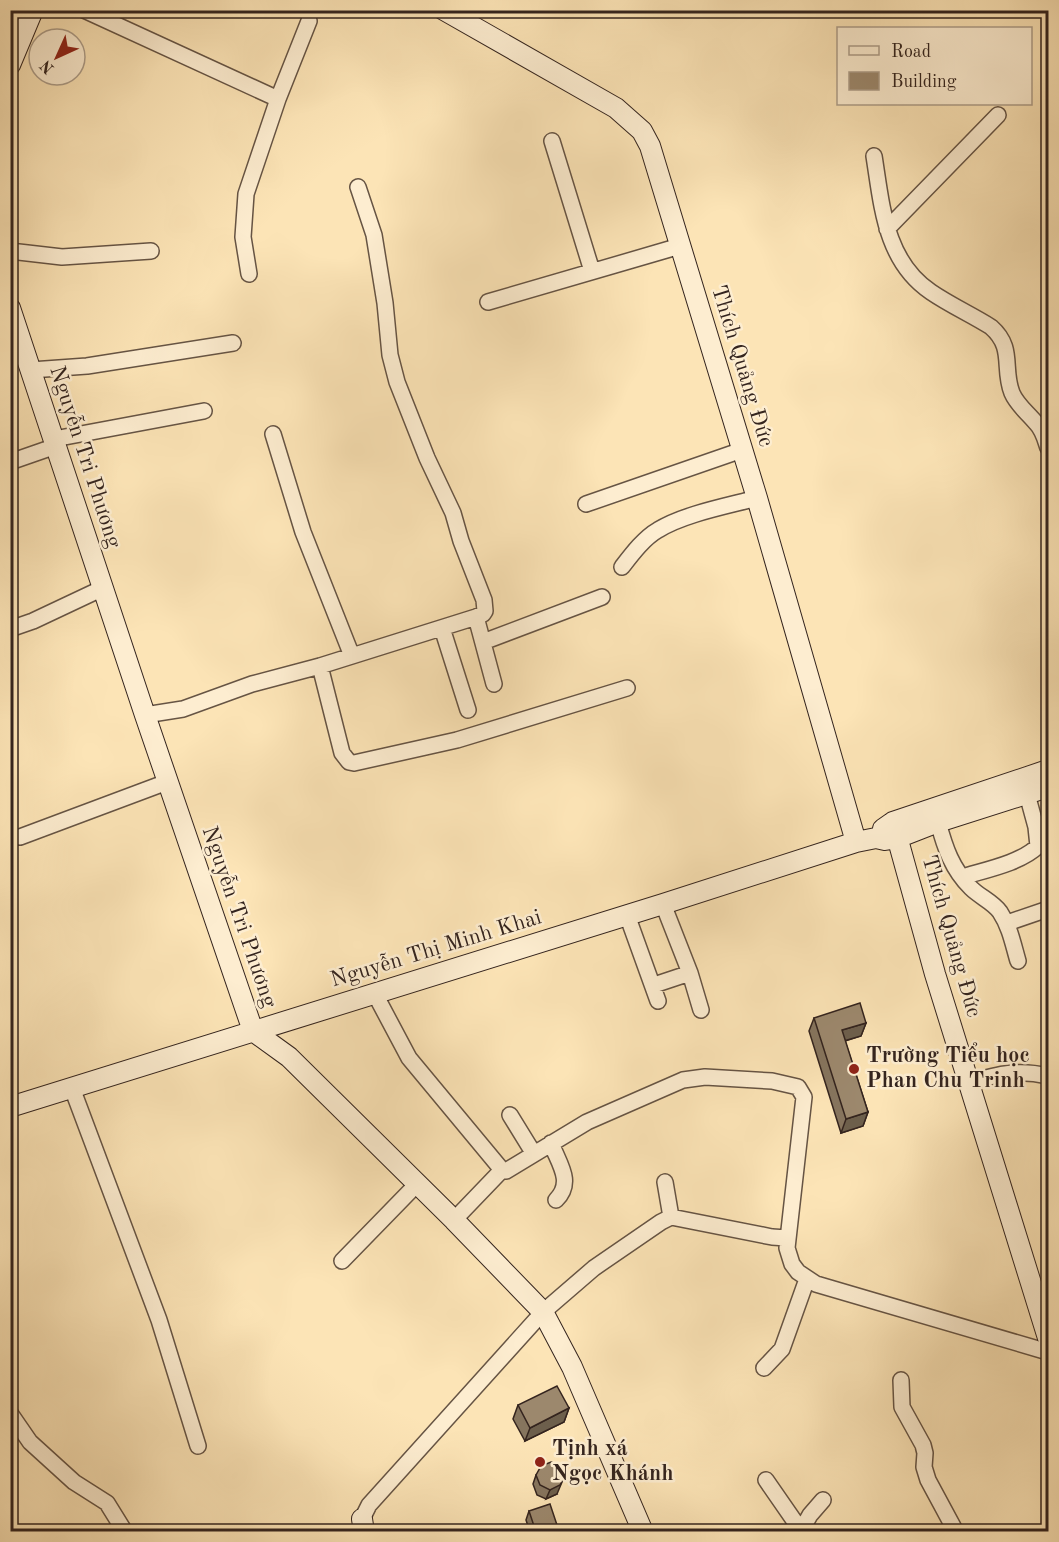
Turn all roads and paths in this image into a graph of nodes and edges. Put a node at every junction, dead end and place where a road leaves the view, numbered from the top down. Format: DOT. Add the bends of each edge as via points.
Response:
graph roads {
  1 [pos="33,10"];
  2 [pos="84,10"];
  3 [pos="444,10"];
  4 [pos="309,21"];
  5 [pos="10,65"];
  6 [pos="278,99"];
  7 [pos="998,115"];
  8 [pos="552,141"];
  9 [pos="874,156"];
  10 [pos="358,187"];
  11 [pos="887,229"];
  12 [pos="680,246"];
  13 [pos="10,251"];
  14 [pos="151,251"];
  15 [pos="592,271"];
  16 [pos="249,274"];
  17 [pos="488,302"];
  18 [pos="10,309"];
  19 [pos="233,344"];
  20 [pos="31,370"];
  21 [pos="204,411"];
  22 [pos="273,434"];
  23 [pos="55,442"];
  24 [pos="1048,448"];
  25 [pos="742,450"];
  26 [pos="10,462"];
  27 [pos="757,498"];
  28 [pos="586,504"];
  29 [pos="622,567"];
  30 [pos="103,588"];
  31 [pos="602,597"];
  32 [pos="476,617"];
  33 [pos="442,628"];
  34 [pos="10,629"];
  35 [pos="483,642"];
  36 [pos="352,656"];
  37 [pos="320,666"];
  38 [pos="494,684"];
  39 [pos="627,688"];
  40 [pos="468,711"];
  41 [pos="145,715"];
  42 [pos="1048,770"];
  43 [pos="167,782"];
  44 [pos="1048,788"];
  45 [pos="1027,794"];
  46 [pos="938,822"];
  47 [pos="895,830"];
  48 [pos="20,837"];
  49 [pos="856,842"];
  50 [pos="962,878"];
  51 [pos="663,904"];
  52 [pos="1048,909"];
  53 [pos="627,915"];
  54 [pos="1007,923"];
  55 [pos="1018,961"];
  56 [pos="690,973"];
  57 [pos="654,985"];
  58 [pos="375,994"];
  59 [pos="658,1001"];
  60 [pos="701,1010"];
  61 [pos="253,1031"];
  62 [pos="1048,1076"];
  63 [pos="970,1082"];
  64 [pos="72,1088"];
  65 [pos="12,1103"];
  66 [pos="510,1115"];
  67 [pos="551,1143"];
  68 [pos="534,1154"];
  69 [pos="502,1170"];
  70 [pos="665,1182"];
  71 [pos="417,1184"];
  72 [pos="556,1200"];
  73 [pos="670,1217"];
  74 [pos="454,1220"];
  75 [pos="787,1238"];
  76 [pos="342,1261"];
  77 [pos="807,1279"];
  78 [pos="543,1312"];
  79 [pos="1048,1338"];
  80 [pos="1048,1352"];
  81 [pos="764,1368"];
  82 [pos="901,1380"];
  83 [pos="10,1413"];
  84 [pos="198,1446"];
  85 [pos="766,1480"];
  86 [pos="823,1500"];
  87 [pos="363,1525"];
  88 [pos="802,1531"];
  89 [pos="125,1532"];
  90 [pos="643,1532"];
  91 [pos="956,1532"];
  1 -- 5 [label="street"];
  2 -- 6 [label="street"];
  3 -- 12 [label="street, Thích Quảng Đức" via="616,108 642,131"];
  4 -- 6 [label="street"];
  6 -- 16 [label="street" via="246,194 243,237"];
  7 -- 11 [label="street"];
  8 -- 15 [label="street"];
  9 -- 11 [label="street"];
  10 -- 32 [label="street" via="374,235 397,382 453,513 484,600 485,610"];
  11 -- 24 [label="street" via="900,261 915,279 999,334 1007,350 1012,393 1043,432"];
  12 -- 15 [label="street"];
  12 -- 25 [label="street, Thích Quảng Đức"];
  13 -- 14 [label="street" via="62,257"];
  15 -- 17 [label="street"];
  18 -- 20 [label="street, Nguyễn Tri Phương"];
  19 -- 20 [label="street" via="87,366"];
  20 -- 23 [label="street, Nguyễn Tri Phương"];
  21 -- 23 [label="street"];
  22 -- 36 [label="street" via="307,541"];
  23 -- 26 [label="street"];
  23 -- 30 [label="street, Nguyễn Tri Phương"];
  25 -- 27 [label="street, Thích Quảng Đức"];
  25 -- 28 [label="street"];
  27 -- 29 [label="street" via="673,522 656,531"];
  27 -- 49 [label="street, Thích Quảng Đức"];
  30 -- 34 [label="street"];
  30 -- 41 [label="street, Nguyễn Tri Phương"];
  31 -- 35 [label="street"];
  32 -- 33 [label="street"];
  32 -- 35 [label="street"];
  33 -- 36 [label="street"];
  33 -- 40 [label="street"];
  35 -- 38 [label="street"];
  36 -- 37 [label="street"];
  37 -- 39 [label="street" via="342,753 354,763 457,740"];
  37 -- 41 [label="street" via="252,684 183,709"];
  41 -- 43 [label="street, Nguyễn Tri Phương"];
  42 -- 47 [label="street, Nguyễn Thị Minh Khai"];
  43 -- 48 [label="street"];
  43 -- 61 [label="street, Nguyễn Tri Phương"];
  44 -- 45 [label="street, Nguyễn Thị Minh Khai"];
  45 -- 46 [label="street, Nguyễn Thị Minh Khai"];
  45 -- 50 [label="street" via="1038,846 1020,858"];
  46 -- 47 [label="street, Nguyễn Thị Minh Khai"];
  46 -- 50 [label="street" via="947,854"];
  47 -- 49 [label="street, Nguyễn Thị Minh Khai" via="884,826 876,838"];
  47 -- 63 [label="street, Thích Quảng Đức"];
  49 -- 51 [label="street, Nguyễn Thị Minh Khai"];
  50 -- 54 [label="street" via="998,909"];
  51 -- 53 [label="street, Nguyễn Thị Minh Khai"];
  51 -- 56 [label="street"];
  52 -- 54 [label="street"];
  53 -- 57 [label="street"];
  53 -- 58 [label="street, Nguyễn Thị Minh Khai"];
  54 -- 55 [label="street"];
  56 -- 57 [label="street"];
  56 -- 60 [label="street"];
  57 -- 59 [label="street"];
  58 -- 61 [label="street, Nguyễn Thị Minh Khai"];
  58 -- 69 [label="street" via="410,1058"];
  61 -- 64 [label="street, Nguyễn Thị Minh Khai"];
  61 -- 71 [label="street, Nguyễn Tri Phương" via="289,1057"];
  62 -- 63 [label="street" via="1014,1072"];
  63 -- 79 [label="street, Thích Quảng Đức"];
  64 -- 65 [label="street, Nguyễn Thị Minh Khai"];
  64 -- 84 [label="street" via="159,1320"];
  66 -- 68 [label="street"];
  67 -- 68 [label="street"];
  67 -- 72 [label="street" via="566,1179 565,1189"];
  67 -- 75 [label="street" via="586,1122 683,1080 705,1077 772,1081 798,1087 804,1097"];
  68 -- 69 [label="street"];
  69 -- 74 [label="street"];
  70 -- 73 [label="street"];
  71 -- 74 [label="street, Nguyễn Tri Phương"];
  71 -- 76 [label="street"];
  73 -- 75 [label="street"];
  73 -- 78 [label="street" via="594,1268"];
  74 -- 78 [label="street, Nguyễn Tri Phương"];
  75 -- 77 [label="street" via="792,1264"];
  77 -- 80 [label="street"];
  77 -- 81 [label="street" via="782,1349"];
  78 -- 87 [label="street" via="369,1505"];
  78 -- 90 [label="street, Nguyễn Tri Phương" via="572,1367"];
  82 -- 91 [label="street" via="902,1407 923,1445 928,1480"];
  83 -- 89 [label="street" via="30,1442 74,1482 107,1503"];
  85 -- 88 [label="street"];
  86 -- 88 [label="street"];
}
